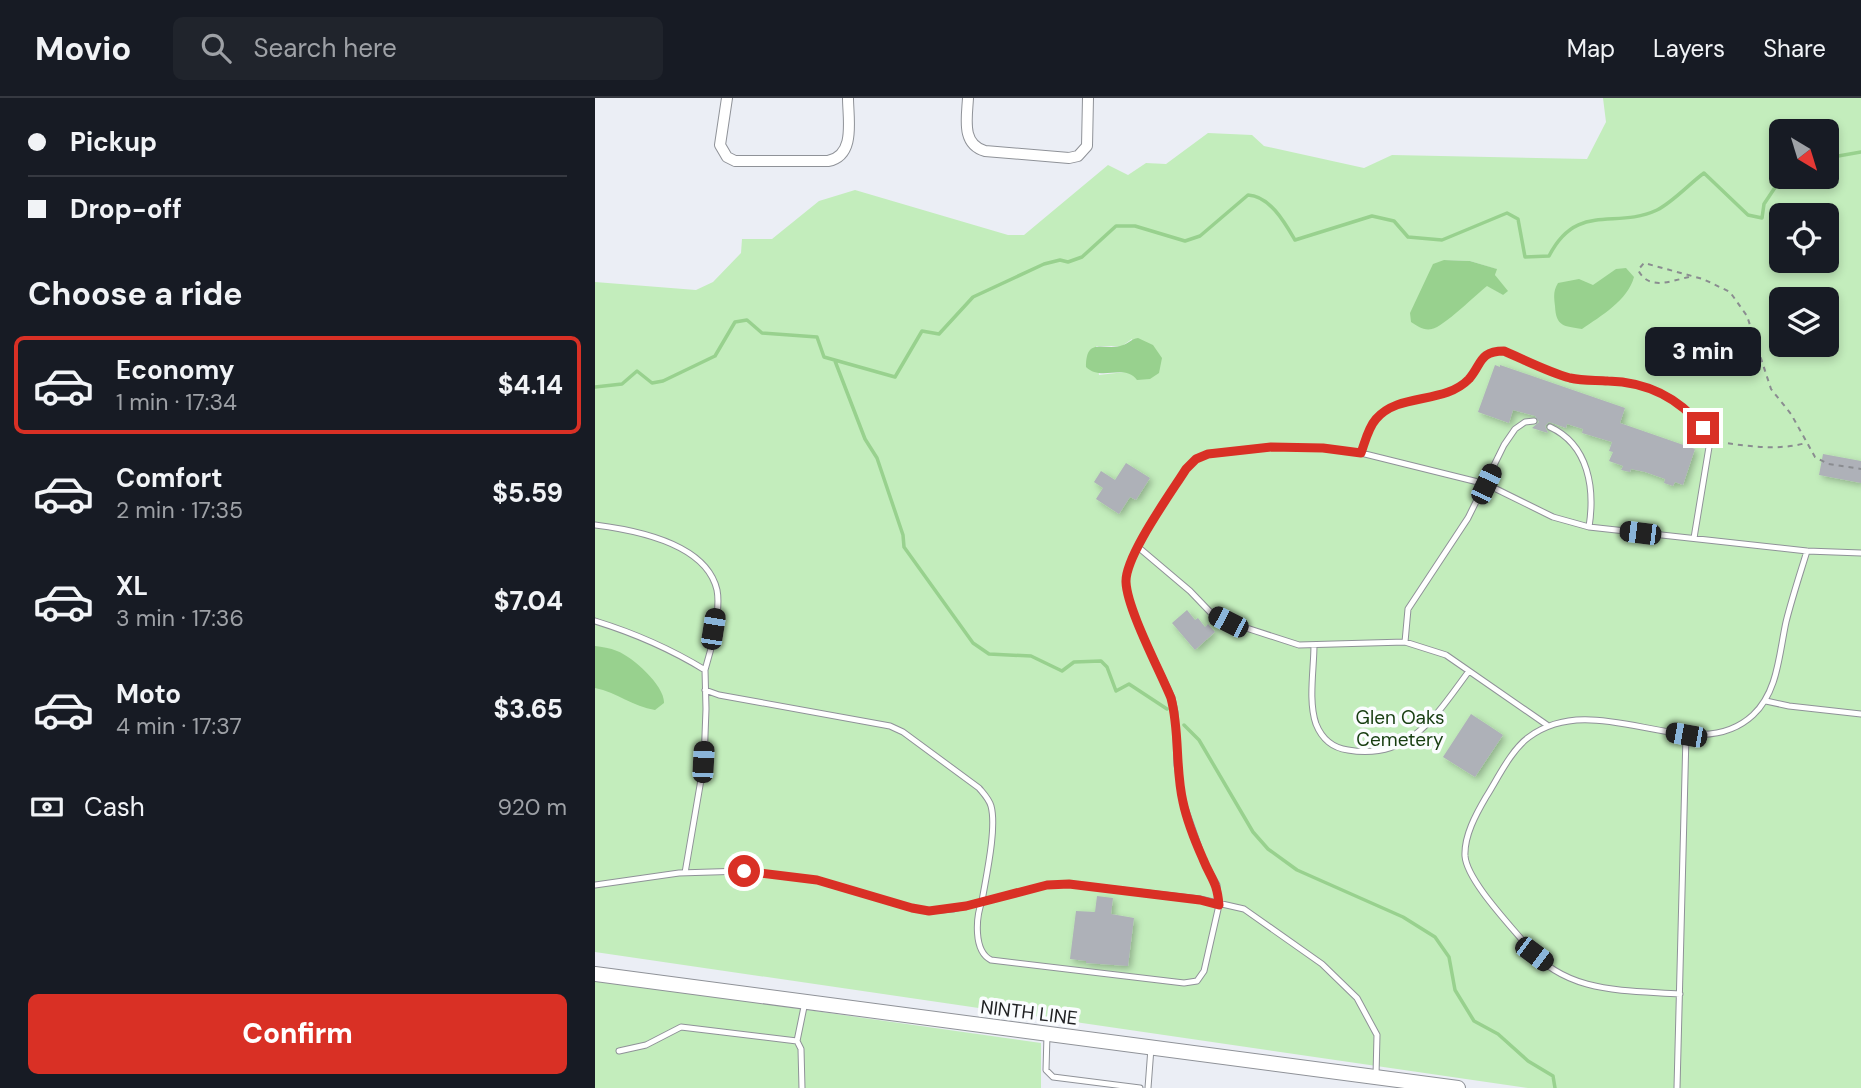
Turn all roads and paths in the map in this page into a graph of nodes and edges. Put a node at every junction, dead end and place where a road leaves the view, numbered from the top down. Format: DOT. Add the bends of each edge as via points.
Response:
graph roads {
  1 [pos="727,98"];
  2 [pos="848,98"];
  3 [pos="968,98"];
  4 [pos="1088,98"];
  5 [pos="1689,277"];
  6 [pos="1534,421"];
  7 [pos="1550,427"];
  8 [pos="1710,441"];
  9 [pos="1808,443"];
  10 [pos="1361,453"];
  11 [pos="1861,469"];
  12 [pos="1486,484"];
  13 [pos="595,525"];
  14 [pos="1589,527"];
  15 [pos="1694,538"];
  16 [pos="1138,547"];
  17 [pos="1807,551"];
  18 [pos="1861,553"];
  19 [pos="595,621"];
  20 [pos="1405,642"];
  21 [pos="1314,645"];
  22 [pos="705,670"];
  23 [pos="1469,671"];
  24 [pos="705,690"];
  25 [pos="1766,701"];
  26 [pos="1861,714"];
  27 [pos="1547,725"];
  28 [pos="1686,735"];
  29 [pos="685,873"];
  30 [pos="595,886"];
  31 [pos="982,902"];
  32 [pos="1219,905"];
  33 [pos="595,974"];
  34 [pos="1679,994"];
  35 [pos="804,1002"];
  36 [pos="1047,1034"];
  37 [pos="797,1041"];
  38 [pos="1151,1048"];
  39 [pos="619,1051"];
  40 [pos="1377,1077"];
  41 [pos="802,1088"];
  42 [pos="1140,1088"];
  43 [pos="1149,1088"];
  44 [pos="1458,1088"];
  45 [pos="1677,1088"];
  1 -- 2 [label="street" via="720,145 735,161 839,158 847,146"];
  3 -- 4 [label="street" via="968,136 975,147 1069,158 1087,146"];
  5 -- 5 [label="path" via="1657,284 1646,281 1638,270 1650,263"];
  5 -- 9 [label="path" via="1730,292 1740,304 1771,389"];
  6 -- 12 [label="lane" via="1514,429"];
  7 -- 14 [label="lane" via="1565,436 1586,467 1593,504"];
  8 -- 9 [label="path" via="1766,448"];
  8 -- 10 [label="lane" via="1692,414 1651,388 1568,377 1504,351 1492,351 1456,389 1403,403 1377,418"];
  8 -- 15 [label="lane"];
  9 -- 11 [label="path" via="1815,457 1828,464"];
  10 -- 12 [label="lane"];
  10 -- 16 [label="lane" via="1271,447 1196,459"];
  12 -- 14 [label="lane" via="1553,517"];
  12 -- 20 [label="lane" via="1408,609"];
  13 -- 22 [label="lane" via="669,542 690,554 713,579 718,602"];
  14 -- 15 [label="lane"];
  15 -- 17 [label="lane"];
  16 -- 21 [label="lane" via="1213,614 1299,645"];
  16 -- 32 [label="lane" via="1126,583 1171,698 1183,802 1217,885"];
  17 -- 18 [label="lane"];
  17 -- 25 [label="lane"];
  19 -- 22 [label="lane" via="645,638"];
  20 -- 21 [label="lane"];
  20 -- 23 [label="lane" via="1446,655"];
  21 -- 23 [label="lane" via="1316,724 1336,748 1372,751 1411,739"];
  22 -- 24 [label="lane"];
  23 -- 27 [label="lane"];
  24 -- 29 [label="lane" via="703,762"];
  24 -- 31 [label="lane" via="890,726 979,788 992,808"];
  25 -- 26 [label="lane"];
  25 -- 28 [label="lane" via="1733,729"];
  27 -- 28 [label="lane" via="1600,719"];
  27 -- 34 [label="lane" via="1527,739 1480,808 1467,837 1465,857 1470,872 1534,954 1567,979 1609,989"];
  28 -- 34 [label="lane"];
  29 -- 30 [label="lane"];
  29 -- 31 [label="lane" via="744,871 817,880 929,911"];
  31 -- 32 [label="lane" via="1069,884"];
  31 -- 32 [label="lane" via="978,911 980,948 991,960 1184,984 1197,981 1204,971"];
  32 -- 40 [label="lane" via="1244,909 1268,924 1322,964 1357,998 1377,1035"];
  33 -- 35 [label="main road, NINTH LINE"];
  34 -- 45 [label="lane"];
  35 -- 36 [label="main road, NINTH LINE"];
  35 -- 37 [label="lane"];
  36 -- 38 [label="main road, NINTH LINE"];
  36 -- 42 [label="lane" via="1045,1070 1053,1077"];
  37 -- 39 [label="lane" via="681,1027 646,1045"];
  37 -- 41 [label="lane"];
  38 -- 40 [label="main road, NINTH LINE"];
  38 -- 43 [label="lane"];
  40 -- 44 [label="main road, NINTH LINE"];
}
